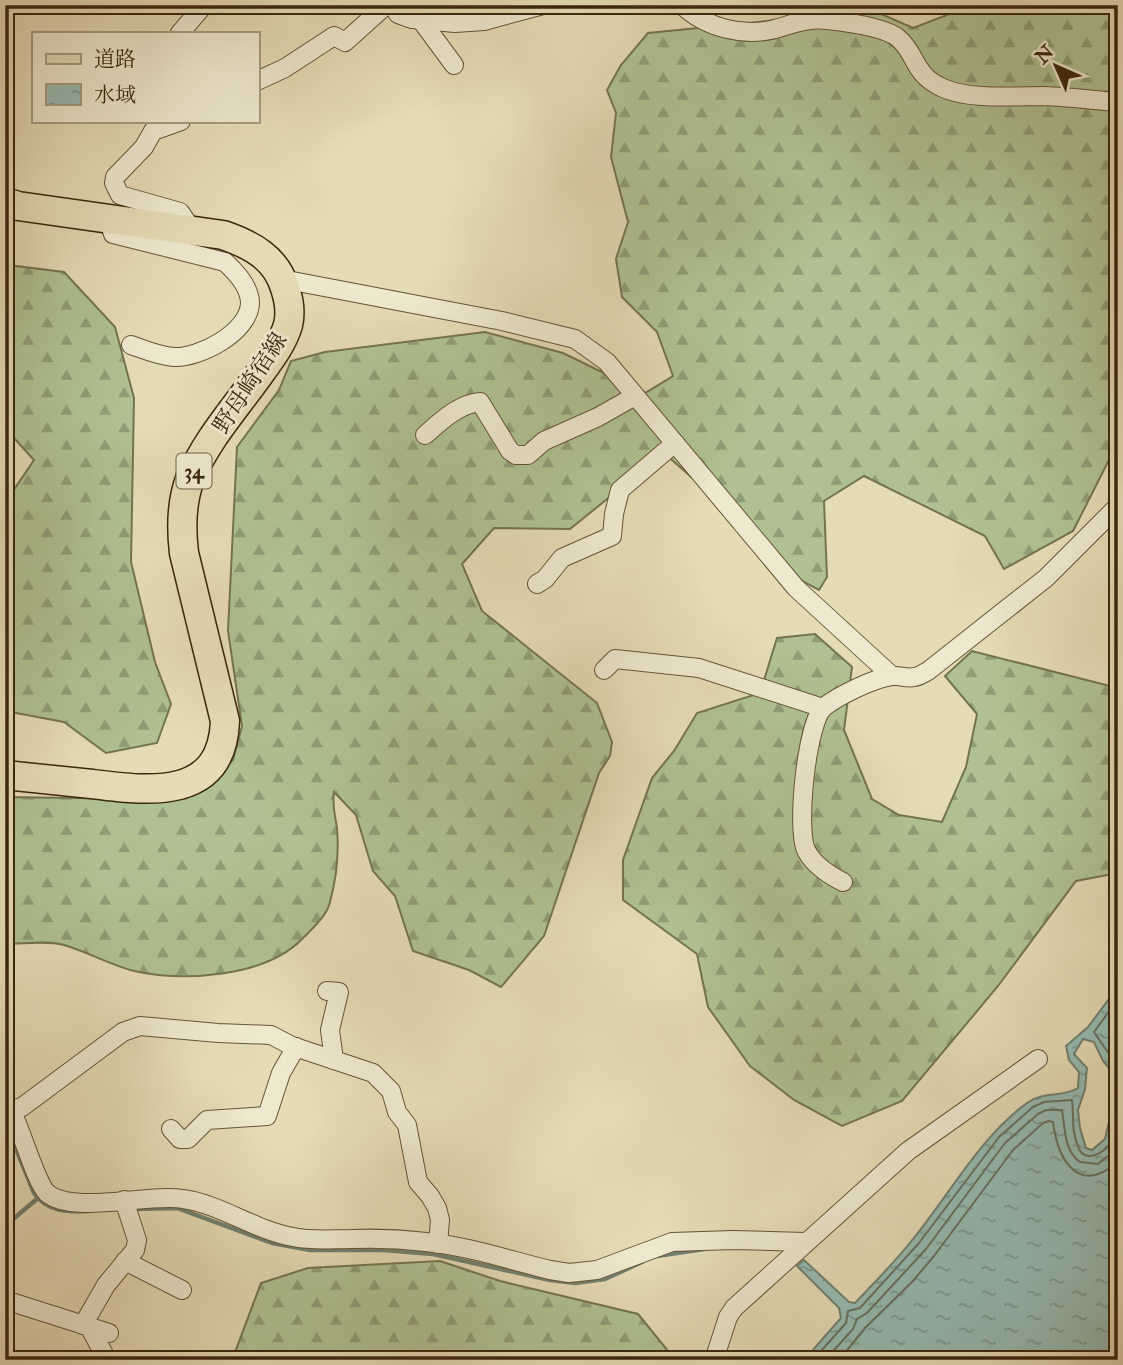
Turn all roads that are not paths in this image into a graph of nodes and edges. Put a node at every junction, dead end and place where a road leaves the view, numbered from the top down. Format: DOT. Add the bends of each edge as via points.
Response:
graph roads {
  1 [pos="204,5"];
  2 [pos="386,5"];
  3 [pos="392,5"];
  4 [pos="543,5"];
  5 [pos="682,5"];
  6 [pos="420,19"];
  7 [pos="183,32"];
  8 [pos="454,65"];
  9 [pos="259,80"];
  10 [pos="1118,102"];
  11 [pos="178,122"];
  12 [pos="5,202"];
  13 [pos="108,219"];
  14 [pos="193,231"];
  15 [pos="282,279"];
  16 [pos="131,345"];
  17 [pos="635,396"];
  18 [pos="425,435"];
  19 [pos="675,443"];
  20 [pos="1116,504"];
  21 [pos="537,584"];
  22 [pos="604,670"];
  23 [pos="892,676"];
  24 [pos="823,708"];
  25 [pos="5,775"];
  26 [pos="843,882"];
  27 [pos="327,991"];
  28 [pos="296,1047"];
  29 [pos="1038,1059"];
  30 [pos="334,1060"];
  31 [pos="8,1111"];
  32 [pos="171,1129"];
  33 [pos="126,1208"];
  34 [pos="805,1242"];
  35 [pos="438,1244"];
  36 [pos="125,1261"];
  37 [pos="182,1290"];
  38 [pos="5,1300"];
  39 [pos="87,1326"];
  40 [pos="109,1334"];
  41 [pos="107,1360"];
  42 [pos="714,1360"];
  1 -- 7 [label="street"];
  2 -- 9 [label="street" via="345,42 334,36"];
  3 -- 6 [label="street" via="398,14"];
  4 -- 6 [label="street" via="484,21"];
  5 -- 10 [label="street" via="694,17 733,31 757,33 814,19 880,30 896,36 917,69 946,89"];
  6 -- 8 [label="street"];
  11 -- 14 [label="street" via="153,131 114,183 120,195 180,212"];
  12 -- 13 [label="main road, 野母崎宿線 / 34"];
  13 -- 14 [label="main road, 野母崎宿線 / 34"];
  13 -- 16 [label="street" via="113,234 225,262 237,272 250,304 245,318 228,337 205,351 172,357"];
  14 -- 15 [label="main road, 野母崎宿線 / 34" via="249,245 261,252"];
  15 -- 17 [label="street" via="575,339 607,362"];
  15 -- 25 [label="main road, 野母崎宿線 / 34" via="290,312 282,339 201,457 183,507 184,553 225,721 225,739 216,757 195,779 168,789"];
  17 -- 18 [label="street" via="544,441 528,455 510,451 480,402 459,409"];
  17 -- 19 [label="street"];
  19 -- 21 [label="street" via="620,490 611,536 562,558"];
  19 -- 23 [label="street" via="796,588"];
  20 -- 23 [label="street" via="1046,578 928,671 914,677"];
  22 -- 24 [label="street" via="615,659 699,668"];
  23 -- 24 [label="street"];
  24 -- 26 [label="street" via="809,753 800,816 802,837 806,851 825,873"];
  27 -- 30 [label="street" via="339,992 330,1030"];
  28 -- 30 [label="street"];
  28 -- 31 [label="street" via="271,1035 139,1026 123,1032 22,1107"];
  28 -- 32 [label="street" via="281,1073 267,1116 207,1121 188,1139 180,1139"];
  29 -- 34 [label="street" via="908,1151"];
  30 -- 35 [label="street" via="373,1073 391,1091 397,1112 407,1125 418,1182 437,1208"];
  31 -- 33 [label="street" via="19,1124 48,1193 64,1201"];
  33 -- 35 [label="street" via="149,1197 184,1199 274,1234 302,1239 378,1238"];
  33 -- 36 [label="street" via="136,1240 135,1250"];
  34 -- 35 [label="street" via="672,1242 597,1270 569,1273"];
  34 -- 42 [label="street" via="734,1308"];
  36 -- 37 [label="street"];
  36 -- 39 [label="street" via="106,1285"];
  38 -- 39 [label="street"];
  39 -- 40 [label="street"];
  39 -- 41 [label="street"];
}
